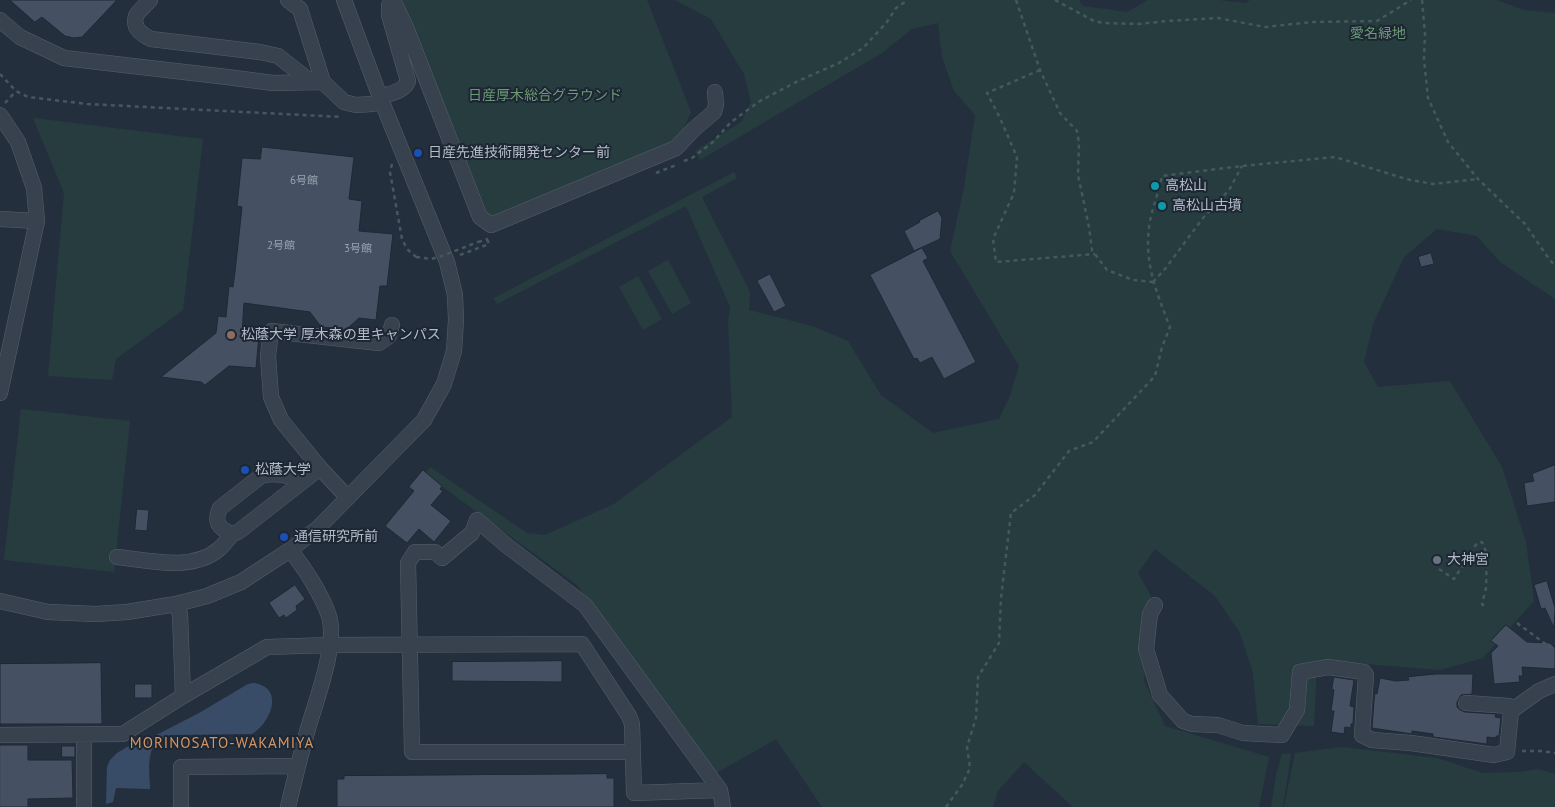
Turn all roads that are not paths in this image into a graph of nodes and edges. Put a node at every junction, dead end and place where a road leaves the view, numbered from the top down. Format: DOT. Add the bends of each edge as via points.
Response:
graph roads {
  1 [pos="150,0"];
  2 [pos="344,0"];
  3 [pos="393,0"];
  4 [pos="295,3"];
  5 [pos="0,20"];
  6 [pos="323,82"];
  7 [pos="715,92"];
  8 [pos="381,99"];
  9 [pos="0,115"];
  10 [pos="0,219"];
  11 [pos="37,221"];
  12 [pos="392,325"];
  13 [pos="0,393"];
  14 [pos="320,468"];
  15 [pos="304,480"];
  16 [pos="348,498"];
  17 [pos="232,534"];
  18 [pos="290,550"];
  19 [pos="117,557"];
  20 [pos="0,601"];
  21 [pos="176,604"];
  22 [pos="1154,605"];
  23 [pos="330,645"];
  24 [pos="410,645"];
  25 [pos="1555,684"];
  26 [pos="183,696"];
  27 [pos="1466,703"];
  28 [pos="1515,708"];
  29 [pos="0,734"];
  30 [pos="84,735"];
  31 [pos="632,752"];
  32 [pos="298,766"];
  33 [pos="720,790"];
  34 [pos="84,807"];
  35 [pos="181,807"];
  36 [pos="288,807"];
  37 [pos="722,807"];
  1 -- 6 [label="street" via="136,16 142,35 151,39 278,56 306,78"];
  2 -- 8 [label="street"];
  3 -- 7 [label="street" via="480,217 491,226 676,148 714,112"];
  3 -- 8 [label="street" via="389,5 389,15 408,80 403,88"];
  4 -- 6 [label="street"];
  5 -- 6 [label="street" via="20,37 64,58 272,84"];
  6 -- 8 [label="street" via="344,102 372,104"];
  8 -- 16 [label="street" via="448,262 455,296 454,352 444,384 424,420"];
  9 -- 11 [label="street" via="18,142 34,188"];
  10 -- 11 [label="street"];
  11 -- 13 [label="street"];
  12 -- 14 [label="street" via="389,336 379,343 271,332 268,356 271,397 281,420"];
  14 -- 15 [label="street"];
  14 -- 16 [label="street"];
  15 -- 17 [label="street"];
  15 -- 17 [label="street" via="270,474 255,480 220,508 217,515 223,530"];
  16 -- 18 [label="street"];
  17 -- 19 [label="street" via="219,550 199,561 187,563"];
  18 -- 21 [label="street" via="241,582"];
  18 -- 23 [label="street" via="305,570 329,617"];
  20 -- 21 [label="street" via="48,612 96,614"];
  21 -- 26 [label="street" via="180,614"];
  22 -- 28 [label="street" via="1146,649 1160,695 1184,721 1192,724 1218,725 1243,733 1282,735 1297,710 1300,672 1334,667 1366,675 1362,735 1372,740 1494,755 1508,752 1511,711"];
  23 -- 24 [label="street"];
  23 -- 26 [label="street" via="267,647"];
  23 -- 32 [label="street"];
  24 -- 31 [label="street" via="582,644 629,716"];
  24 -- 31 [label="street" via="412,752"];
  24 -- 33 [label="street" via="408,563 415,552 435,552 442,558 472,533 477,520 584,605"];
  25 -- 28 [label="street" via="1539,690"];
  26 -- 30 [label="street" via="122,734"];
  27 -- 28 [label="street"];
  29 -- 30 [label="street"];
  30 -- 34 [label="street"];
  31 -- 33 [label="street" via="634,793"];
  32 -- 35 [label="street" via="181,767"];
  32 -- 36 [label="street"];
  33 -- 37 [label="street"];
}
